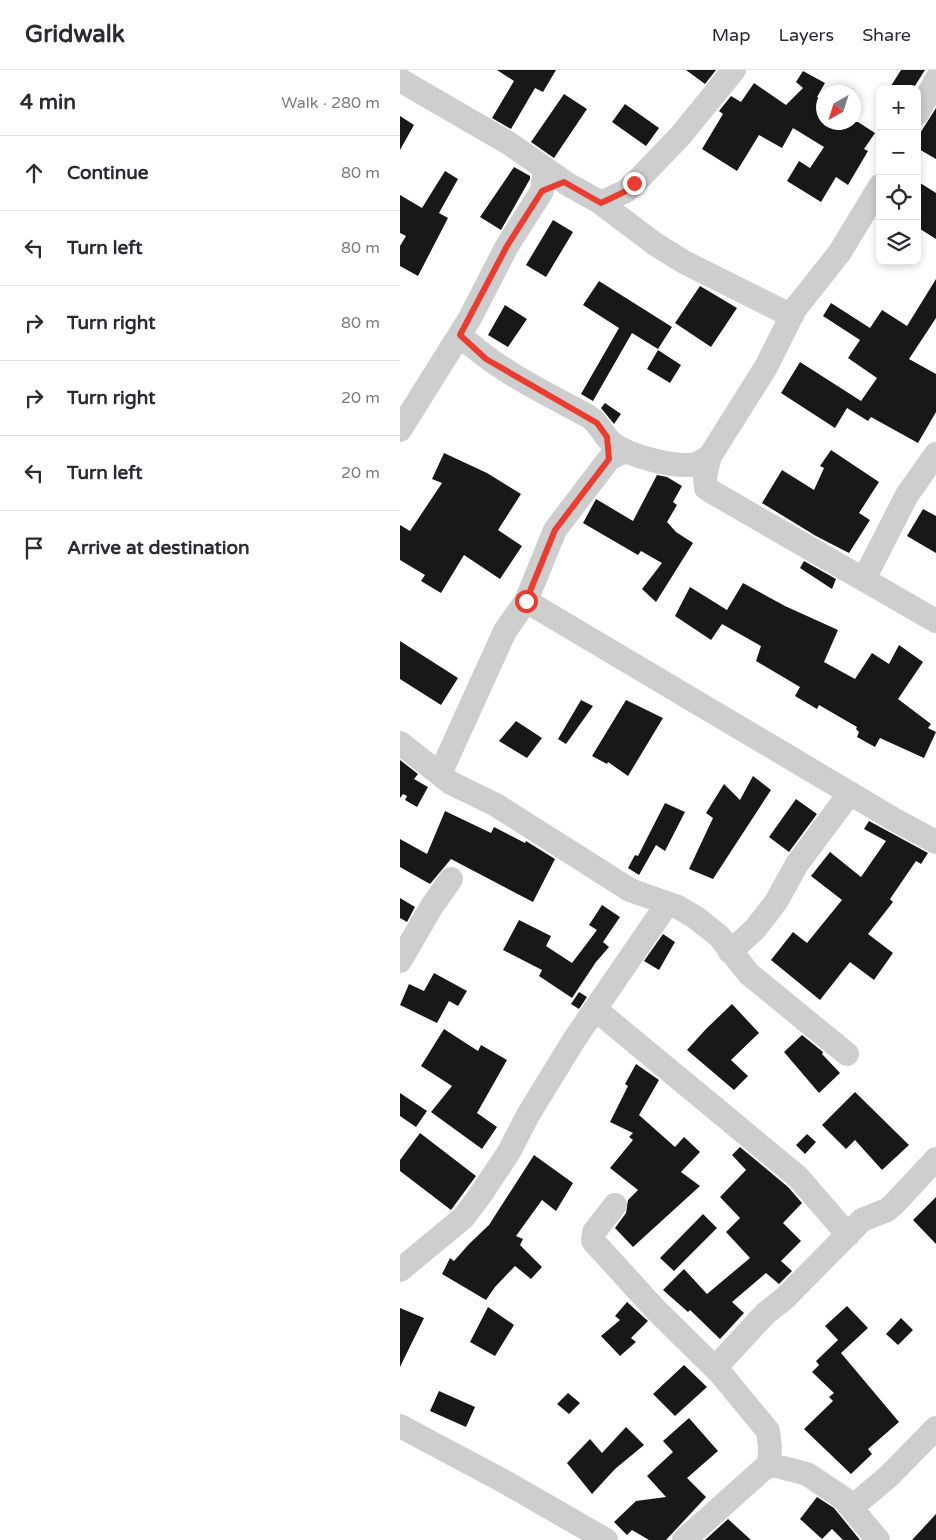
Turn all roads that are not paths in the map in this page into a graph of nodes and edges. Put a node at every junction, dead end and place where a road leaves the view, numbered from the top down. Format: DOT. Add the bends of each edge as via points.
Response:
graph roads {
  1 [pos="734,70"];
  2 [pos="400,80"];
  3 [pos="936,80"];
  4 [pos="921,107"];
  5 [pos="543,180"];
  6 [pos="876,193"];
  7 [pos="601,203"];
  8 [pos="792,316"];
  9 [pos="460,335"];
  10 [pos="400,430"];
  11 [pos="614,449"];
  12 [pos="936,454"];
  13 [pos="702,466"];
  14 [pos="864,579"];
  15 [pos="526,601"];
  16 [pos="936,621"];
  17 [pos="400,744"];
  18 [pos="440,774"];
  19 [pos="850,793"];
  20 [pos="936,842"];
  21 [pos="451,879"];
  22 [pos="667,904"];
  23 [pos="730,952"];
  24 [pos="400,961"];
  25 [pos="595,1008"];
  26 [pos="847,1054"];
  27 [pos="936,1159"];
  28 [pos="615,1205"];
  29 [pos="848,1235"];
  30 [pos="400,1270"];
  31 [pos="715,1368"];
  32 [pos="400,1426"];
  33 [pos="936,1428"];
  34 [pos="769,1464"];
  35 [pos="851,1508"];
  36 [pos="606,1540"];
  37 [pos="684,1540"];
  38 [pos="878,1540"];
  1 -- 7 [label="street" via="681,135 626,191"];
  2 -- 5 [label="street" via="510,144"];
  3 -- 4 [label="street"];
  5 -- 7 [label="street" via="564,182"];
  5 -- 9 [label="street"];
  6 -- 8 [label="street" via="840,252"];
  7 -- 8 [label="street" via="684,262"];
  8 -- 13 [label="street" via="766,366"];
  9 -- 10 [label="street"];
  9 -- 11 [label="street" via="486,359 591,418"];
  11 -- 13 [label="street" via="654,460"];
  11 -- 15 [label="street" via="555,530"];
  12 -- 14 [label="street" via="906,495"];
  13 -- 14 [label="street" via="706,488"];
  14 -- 16 [label="street"];
  15 -- 18 [label="street" via="505,631"];
  15 -- 19 [label="street"];
  17 -- 18 [label="street"];
  18 -- 22 [label="street" via="451,783 496,805 630,890"];
  19 -- 20 [label="street"];
  19 -- 23 [label="street" via="797,864 776,902 755,929"];
  21 -- 24 [label="street"];
  22 -- 23 [label="street" via="695,917 719,936"];
  22 -- 25 [label="street"];
  23 -- 26 [label="street" via="749,974"];
  25 -- 29 [label="street" via="798,1177"];
  25 -- 30 [label="street" via="479,1197 463,1218"];
  27 -- 29 [label="street" via="894,1204 862,1220"];
  28 -- 31 [label="street" via="594,1232 593,1241"];
  29 -- 31 [label="street" via="766,1313"];
  31 -- 34 [label="street" via="768,1431"];
  32 -- 36 [label="street"];
  33 -- 35 [label="street" via="889,1476"];
  34 -- 35 [label="street" via="807,1474 843,1498"];
  34 -- 37 [label="street"];
  35 -- 38 [label="street"];
}
